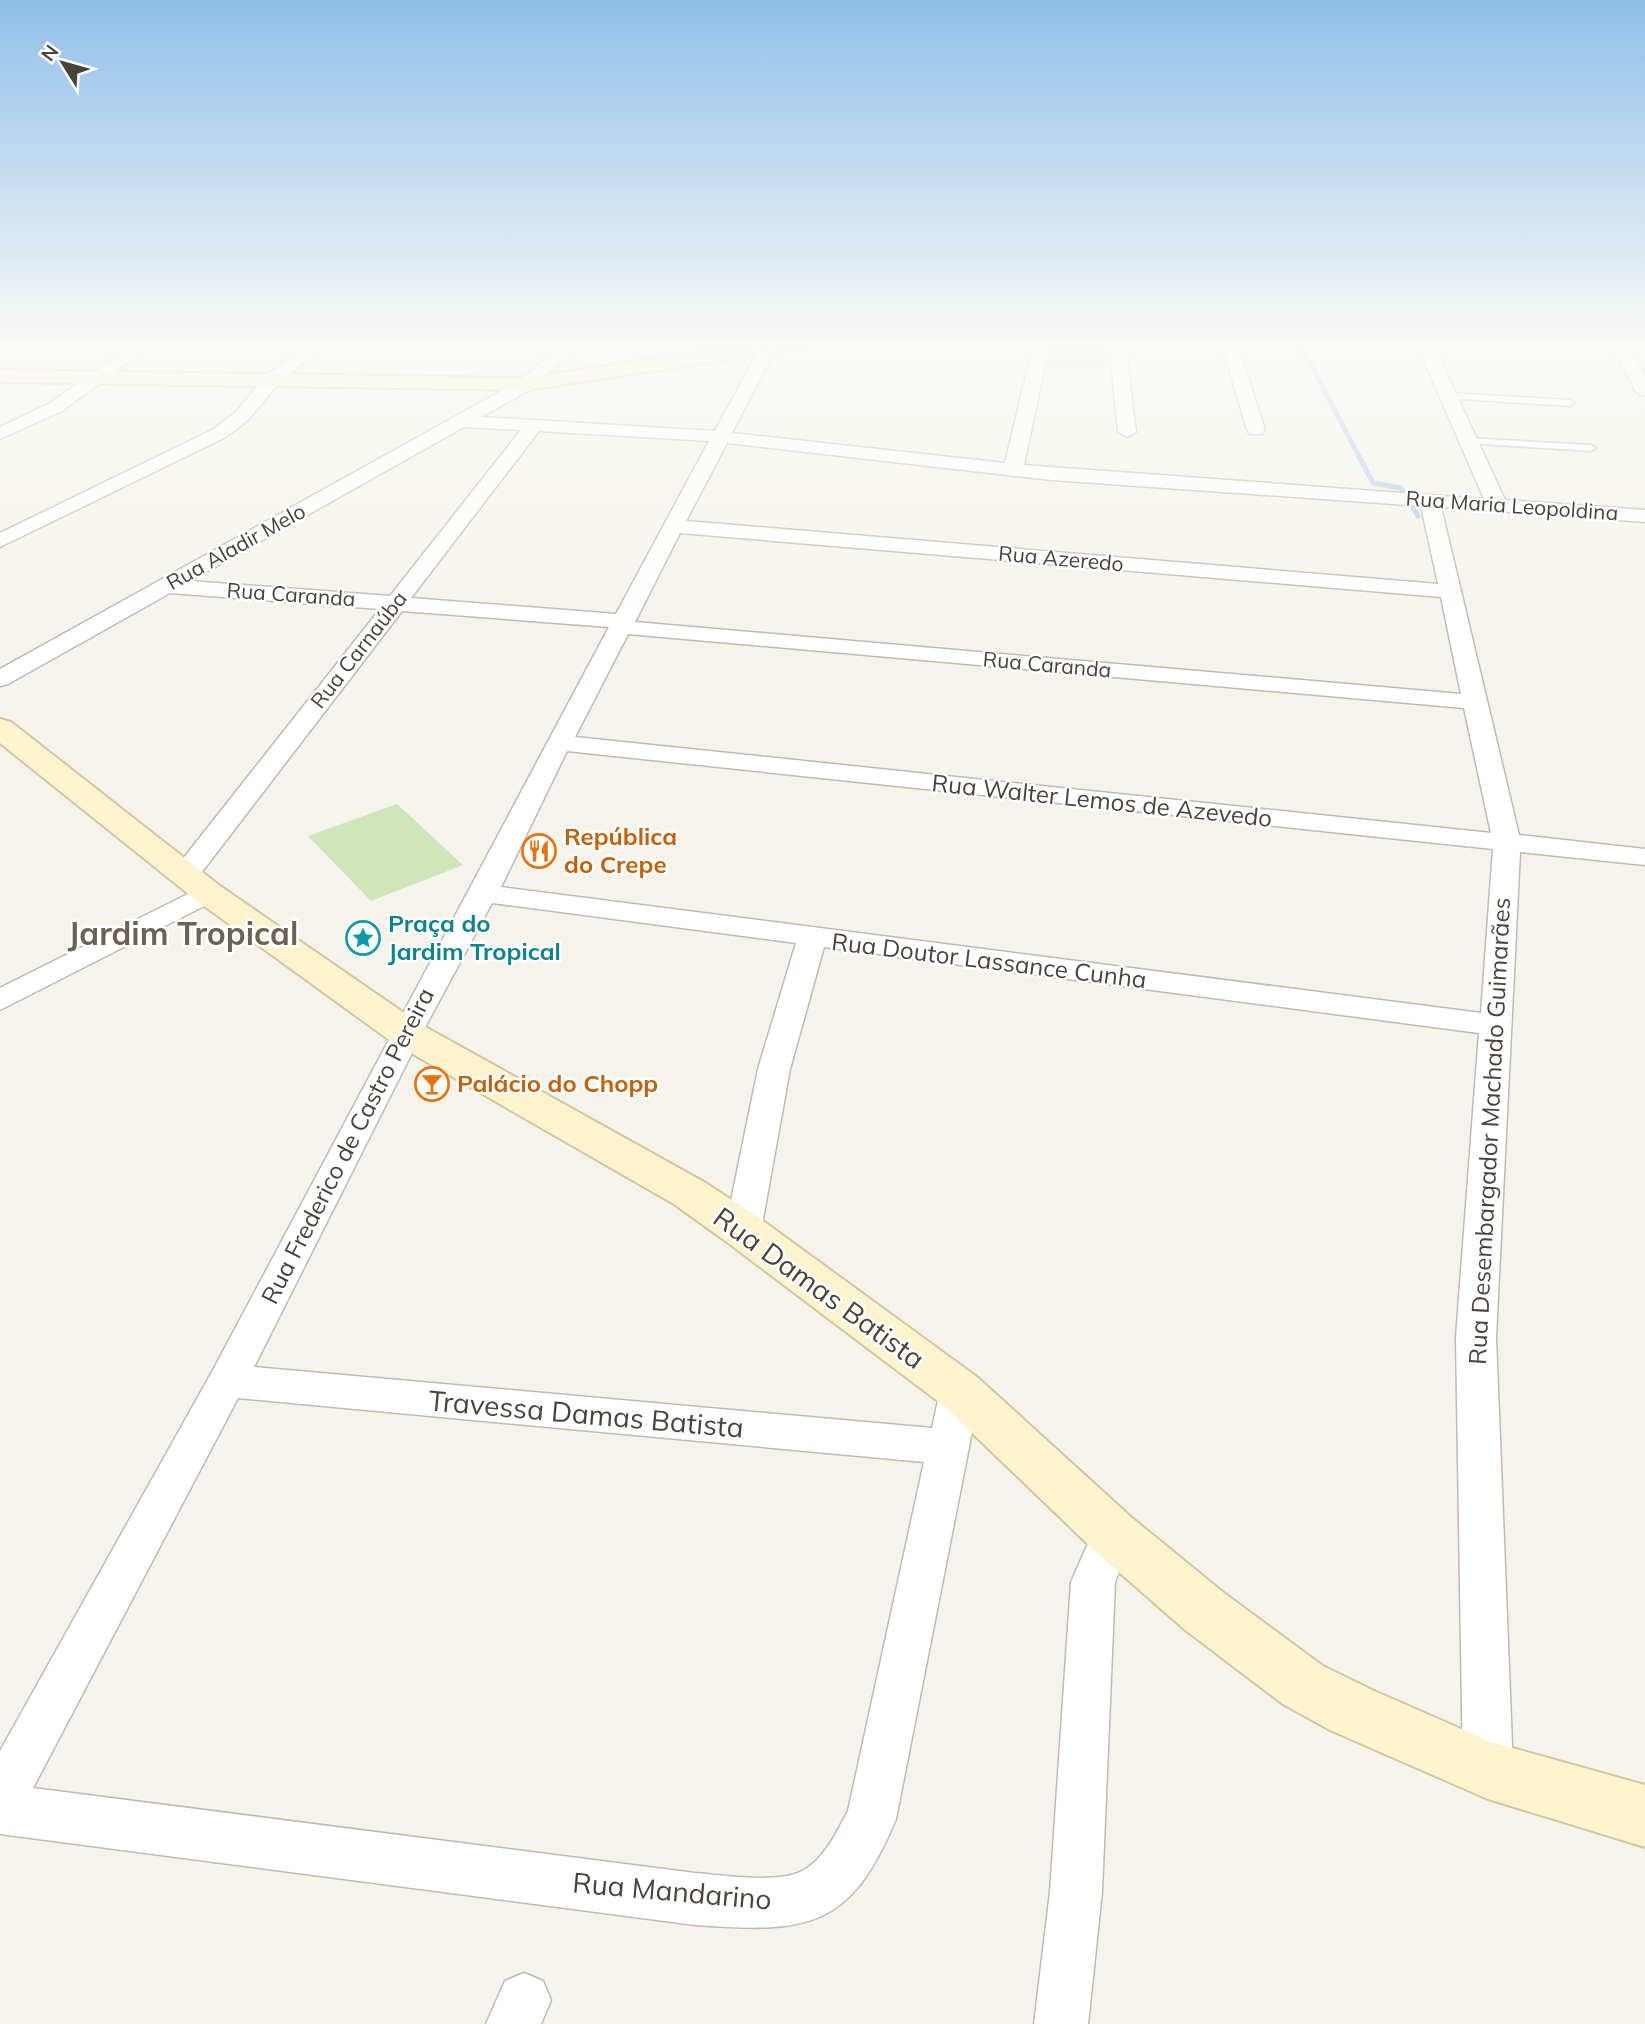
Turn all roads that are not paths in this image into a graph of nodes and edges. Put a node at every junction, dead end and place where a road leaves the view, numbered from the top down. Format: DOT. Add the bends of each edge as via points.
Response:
graph roads {
  1 [pos="213,436"];
  2 [pos="432,436"];
  3 [pos="525,436"];
  4 [pos="712,436"];
  5 [pos="1021,436"];
  6 [pos="1466,436"];
  7 [pos="721,437"];
  8 [pos="1468,441"];
  9 [pos="1591,448"];
  10 [pos="1013,470"];
  11 [pos="1418,500"];
  12 [pos="1497,505"];
  13 [pos="1645,516"];
  14 [pos="674,526"];
  15 [pos="0,541"];
  16 [pos="168,586"];
  17 [pos="1448,591"];
  18 [pos="395,603"];
  19 [pos="622,624"];
  20 [pos="0,679"];
  21 [pos="1474,702"];
  22 [pos="0,728"];
  23 [pos="559,743"];
  24 [pos="1507,843"];
  25 [pos="1645,857"];
  26 [pos="196,884"];
  27 [pos="483,893"];
  28 [pos="812,938"];
  29 [pos="0,1000"];
  30 [pos="1495,1025"];
  31 [pos="406,1033"];
  32 [pos="743,1230"];
  33 [pos="227,1381"];
  34 [pos="960,1391"];
  35 [pos="946,1447"];
  36 [pos="1113,1534"];
  37 [pos="1488,1770"];
  38 [pos="7,1775"];
  39 [pos="0,1809"];
  40 [pos="1645,1816"];
  41 [pos="1061,2024"];
  1 -- 15 [label="street"];
  2 -- 16 [label="street, Rua Aladir Melo"];
  3 -- 18 [label="street, Rua Carnaúba"];
  4 -- 7 [label="street, Rua Maria Leopoldina"];
  5 -- 10 [label="street"];
  6 -- 8 [label="street"];
  7 -- 10 [label="street, Rua Maria Leopoldina"];
  7 -- 14 [label="street, Rua Frederico de Castro Pereira"];
  8 -- 9 [label="lane"];
  8 -- 12 [label="street"];
  10 -- 11 [label="street, Rua Maria Leopoldina"];
  11 -- 12 [label="street, Rua Maria Leopoldina"];
  11 -- 17 [label="street, Rua Desembargador Machado Guimarães"];
  12 -- 13 [label="street, Rua Maria Leopoldina"];
  14 -- 17 [label="street, Rua Azeredo"];
  14 -- 19 [label="street, Rua Frederico de Castro Pereira"];
  16 -- 18 [label="street, Rua Caranda"];
  16 -- 20 [label="street, Rua Aladir Melo"];
  17 -- 21 [label="street, Rua Desembargador Machado Guimarães"];
  18 -- 19 [label="street, Rua Caranda"];
  18 -- 26 [label="street, Rua Carnaúba"];
  19 -- 21 [label="street, Rua Caranda"];
  19 -- 23 [label="street, Rua Frederico de Castro Pereira"];
  21 -- 24 [label="street, Rua Desembargador Machado Guimarães"];
  22 -- 26 [label="street, Rua Damas Batista"];
  23 -- 24 [label="street, Rua Walter Lemos de Azevedo"];
  23 -- 27 [label="street, Rua Frederico de Castro Pereira"];
  24 -- 25 [label="street, Rua Walter Lemos de Azevedo"];
  24 -- 30 [label="street, Rua Desembargador Machado Guimarães"];
  26 -- 29 [label="street"];
  26 -- 31 [label="street, Rua Damas Batista"];
  27 -- 28 [label="street, Rua Doutor Lassance Cunha"];
  27 -- 31 [label="street, Rua Frederico de Castro Pereira"];
  28 -- 30 [label="street, Rua Doutor Lassance Cunha"];
  28 -- 32 [label="street" via="774,1069"];
  30 -- 37 [label="street, Rua Desembargador Machado Guimarães" via="1476,1337"];
  31 -- 32 [label="street, Rua Damas Batista" via="690,1193"];
  31 -- 33 [label="street, Rua Frederico de Castro Pereira"];
  32 -- 34 [label="street, Rua Damas Batista"];
  33 -- 35 [label="street, Travessa Damas Batista"];
  33 -- 38 [label="street, Rua Frederico de Castro Pereira"];
  34 -- 35 [label="street, Rua Mandarino"];
  34 -- 36 [label="street, Rua Damas Batista"];
  35 -- 39 [label="street, Rua Mandarino" via="871,1819 846,1864 821,1890 776,1903 695,1899"];
  36 -- 37 [label="street, Rua Damas Batista" via="1224,1628 1303,1685"];
  36 -- 41 [label="street" via="1093,1582 1076,1892"];
  37 -- 40 [label="street, Rua Damas Batista"];
}
